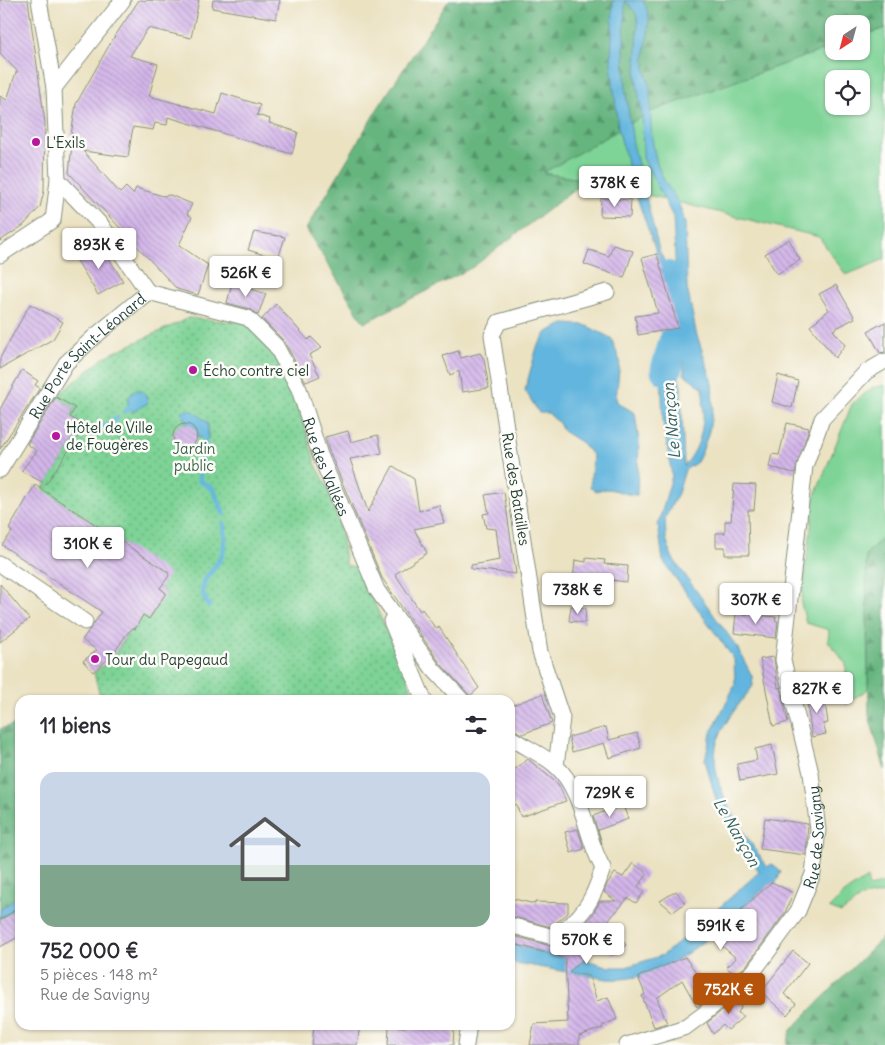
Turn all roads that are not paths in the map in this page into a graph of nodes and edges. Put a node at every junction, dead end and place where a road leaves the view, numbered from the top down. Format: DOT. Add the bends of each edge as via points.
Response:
graph roads {
  1 [pos="39,0"];
  2 [pos="123,0"];
  3 [pos="54,88"];
  4 [pos="58,180"];
  5 [pos="0,254"];
  6 [pos="148,292"];
  7 [pos="607,292"];
  8 [pos="885,361"];
  9 [pos="0,470"];
  10 [pos="0,564"];
  11 [pos="376,590"];
  12 [pos="85,622"];
  13 [pos="422,695"];
  14 [pos="457,695"];
  15 [pos="515,740"];
  16 [pos="556,766"];
  17 [pos="515,926"];
  18 [pos="468,1030"];
  19 [pos="466,1045"];
  20 [pos="627,1045"];
  1 -- 3 [label="street"];
  2 -- 3 [label="street"];
  3 -- 4 [label="street"];
  4 -- 5 [label="street" via="53,220"];
  4 -- 6 [label="street, Rue Porte Saint-Léonard" via="102,226"];
  6 -- 9 [label="street, Rue Porte Saint-Léonard" via="66,363"];
  6 -- 11 [label="street, Rue des Vallées" via="248,318 276,346 299,388 320,455"];
  7 -- 16 [label="street, Rue des Batailles" via="499,322 492,335 540,652 562,718"];
  8 -- 20 [label="street, Rue de Savigny" via="866,372 822,419 806,466 783,660 811,773 818,830 813,874 798,911 753,972 686,1027"];
  10 -- 12 [label="street"];
  11 -- 13 [label="street"];
  11 -- 14 [label="street, Rue des Vallées" via="433,669"];
  15 -- 16 [label="street"];
  16 -- 17 [label="street" via="573,788 594,853 603,868 594,898 568,927 552,937"];
  18 -- 19 [label="street"];
}
